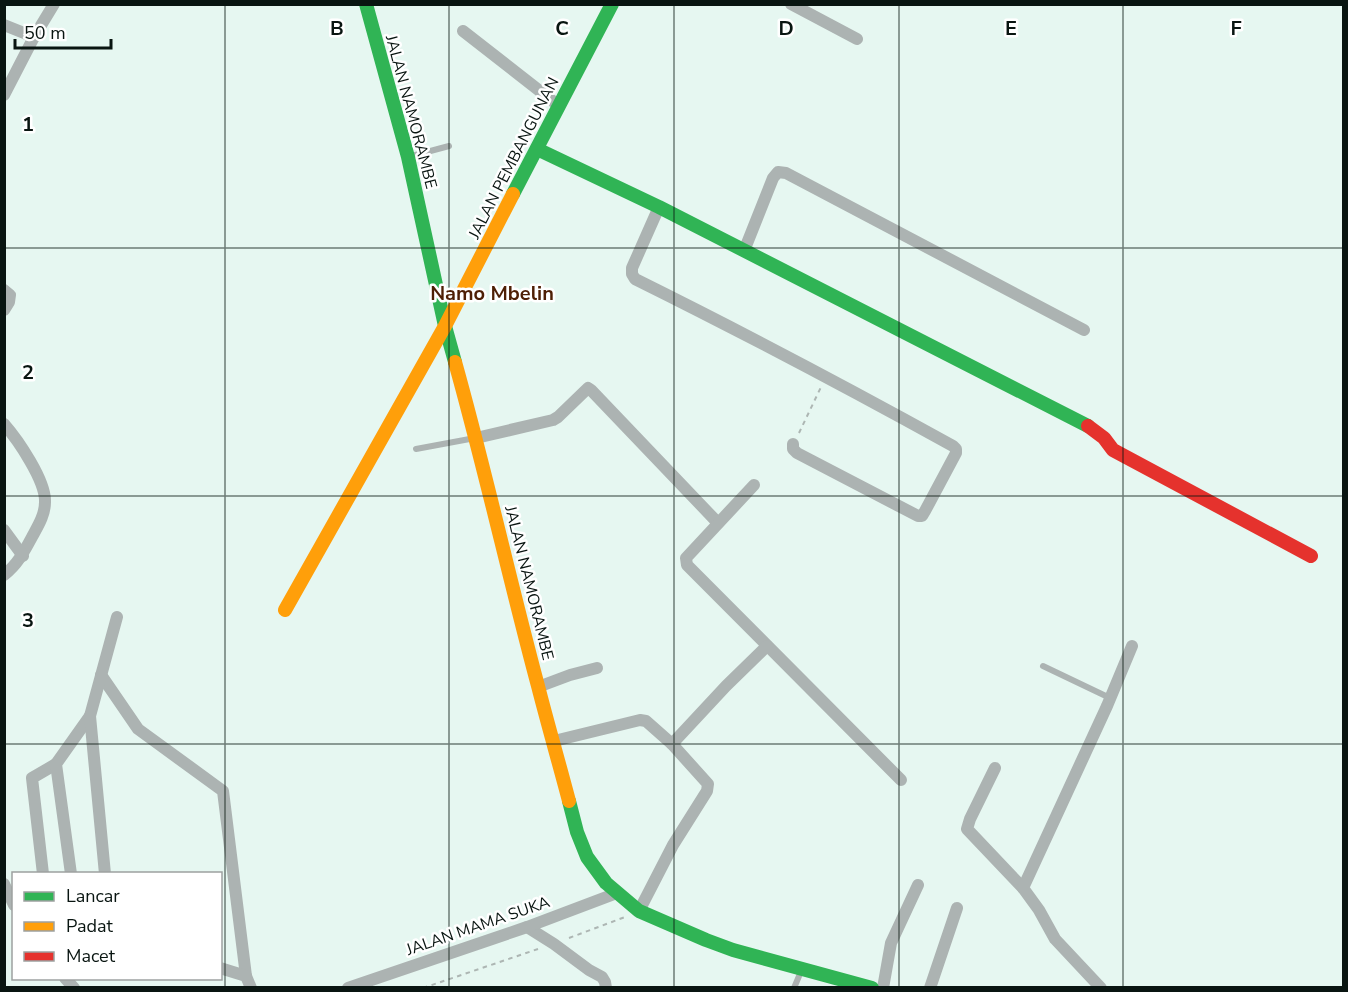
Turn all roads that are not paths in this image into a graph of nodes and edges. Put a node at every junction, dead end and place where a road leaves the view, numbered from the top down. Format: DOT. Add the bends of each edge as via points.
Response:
graph roads {
  1 [pos="54,4"];
  2 [pos="366,4"];
  3 [pos="612,4"];
  4 [pos="791,4"];
  5 [pos="4,24"];
  6 [pos="463,32"];
  7 [pos="34,38"];
  8 [pos="857,39"];
  9 [pos="5,94"];
  10 [pos="559,106"];
  11 [pos="449,146"];
  12 [pos="537,150"];
  13 [pos="408,157"];
  14 [pos="659,207"];
  15 [pos="744,251"];
  16 [pos="4,290"];
  17 [pos="4,309"];
  18 [pos="445,326"];
  19 [pos="1084,330"];
  20 [pos="4,424"];
  21 [pos="476,438"];
  22 [pos="793,444"];
  23 [pos="416,450"];
  24 [pos="754,485"];
  25 [pos="718,523"];
  26 [pos="4,530"];
  27 [pos="22,556"];
  28 [pos="1311,556"];
  29 [pos="4,575"];
  30 [pos="285,610"];
  31 [pos="117,617"];
  32 [pos="767,646"];
  33 [pos="1132,646"];
  34 [pos="1043,666"];
  35 [pos="597,668"];
  36 [pos="101,675"];
  37 [pos="538,687"];
  38 [pos="1110,698"];
  39 [pos="90,716"];
  40 [pos="554,741"];
  41 [pos="672,744"];
  42 [pos="56,765"];
  43 [pos="995,768"];
  44 [pos="901,780"];
  45 [pos="43,872"];
  46 [pos="71,872"];
  47 [pos="105,872"];
  48 [pos="4,884"];
  49 [pos="918,885"];
  50 [pos="1023,888"];
  51 [pos="617,893"];
  52 [pos="12,901"];
  53 [pos="957,908"];
  54 [pos="639,911"];
  55 [pos="527,927"];
  56 [pos="222,969"];
  57 [pos="802,969"];
  58 [pos="248,982"];
  59 [pos="348,987"];
  60 [pos="606,987"];
  61 [pos="794,987"];
  62 [pos="872,987"];
  63 [pos="883,987"];
  64 [pos="930,987"];
  65 [pos="1101,987"];
  1 -- 7 [label="street"];
  2 -- 13 [label="street, JALAN NAMORAMBE"];
  3 -- 10 [label="street, JALAN PEMBANGUNAN"];
  4 -- 8 [label="street"];
  5 -- 7 [label="street"];
  6 -- 10 [label="street"];
  7 -- 9 [label="street"];
  10 -- 12 [label="street, JALAN PEMBANGUNAN"];
  11 -- 13 [label="lane"];
  12 -- 14 [label="street"];
  12 -- 18 [label="street, JALAN PEMBANGUNAN"];
  13 -- 18 [label="street, JALAN NAMORAMBE"];
  14 -- 15 [label="street"];
  14 -- 22 [label="street" via="632,268 635,279 826,376 953,446 956,453 925,512 918,516 797,453"];
  15 -- 19 [label="street" via="773,178 778,172 786,173"];
  15 -- 28 [label="street" via="1092,428 1113,450"];
  16 -- 17 [label="street" via="10,296"];
  18 -- 21 [label="street, JALAN NAMORAMBE"];
  18 -- 30 [label="street, JALAN PEMBANGUNAN"];
  20 -- 27 [label="street" via="41,482 45,496 44,512"];
  21 -- 23 [label="lane"];
  21 -- 25 [label="street" via="553,420 588,388"];
  21 -- 37 [label="street, JALAN NAMORAMBE"];
  24 -- 25 [label="street"];
  25 -- 32 [label="street" via="686,558 687,565"];
  26 -- 27 [label="street"];
  27 -- 29 [label="street"];
  31 -- 36 [label="street"];
  32 -- 41 [label="street"];
  32 -- 44 [label="street"];
  33 -- 38 [label="street"];
  34 -- 38 [label="lane"];
  35 -- 37 [label="street"];
  36 -- 39 [label="street"];
  36 -- 58 [label="street" via="138,729 223,791"];
  37 -- 40 [label="street, JALAN NAMORAMBE"];
  38 -- 50 [label="street"];
  39 -- 42 [label="street"];
  39 -- 47 [label="street"];
  40 -- 41 [label="street" via="640,720"];
  40 -- 51 [label="street, JALAN NAMORAMBE" via="587,857"];
  41 -- 54 [label="street" via="708,788"];
  42 -- 45 [label="street" via="32,778"];
  42 -- 46 [label="street"];
  43 -- 50 [label="street" via="967,829"];
  48 -- 52 [label="street"];
  49 -- 63 [label="street" via="891,943"];
  50 -- 65 [label="street" via="1055,939"];
  51 -- 54 [label="street, JALAN NAMORAMBE"];
  51 -- 55 [label="street, JALAN MAMA SUKA"];
  53 -- 64 [label="street"];
  54 -- 57 [label="street, JALAN NAMORAMBE" via="733,950"];
  55 -- 59 [label="street, JALAN MAMA SUKA"];
  55 -- 60 [label="street" via="602,977"];
  56 -- 58 [label="street"];
  57 -- 61 [label="lane"];
  57 -- 62 [label="street, JALAN NAMORAMBE"];
}
